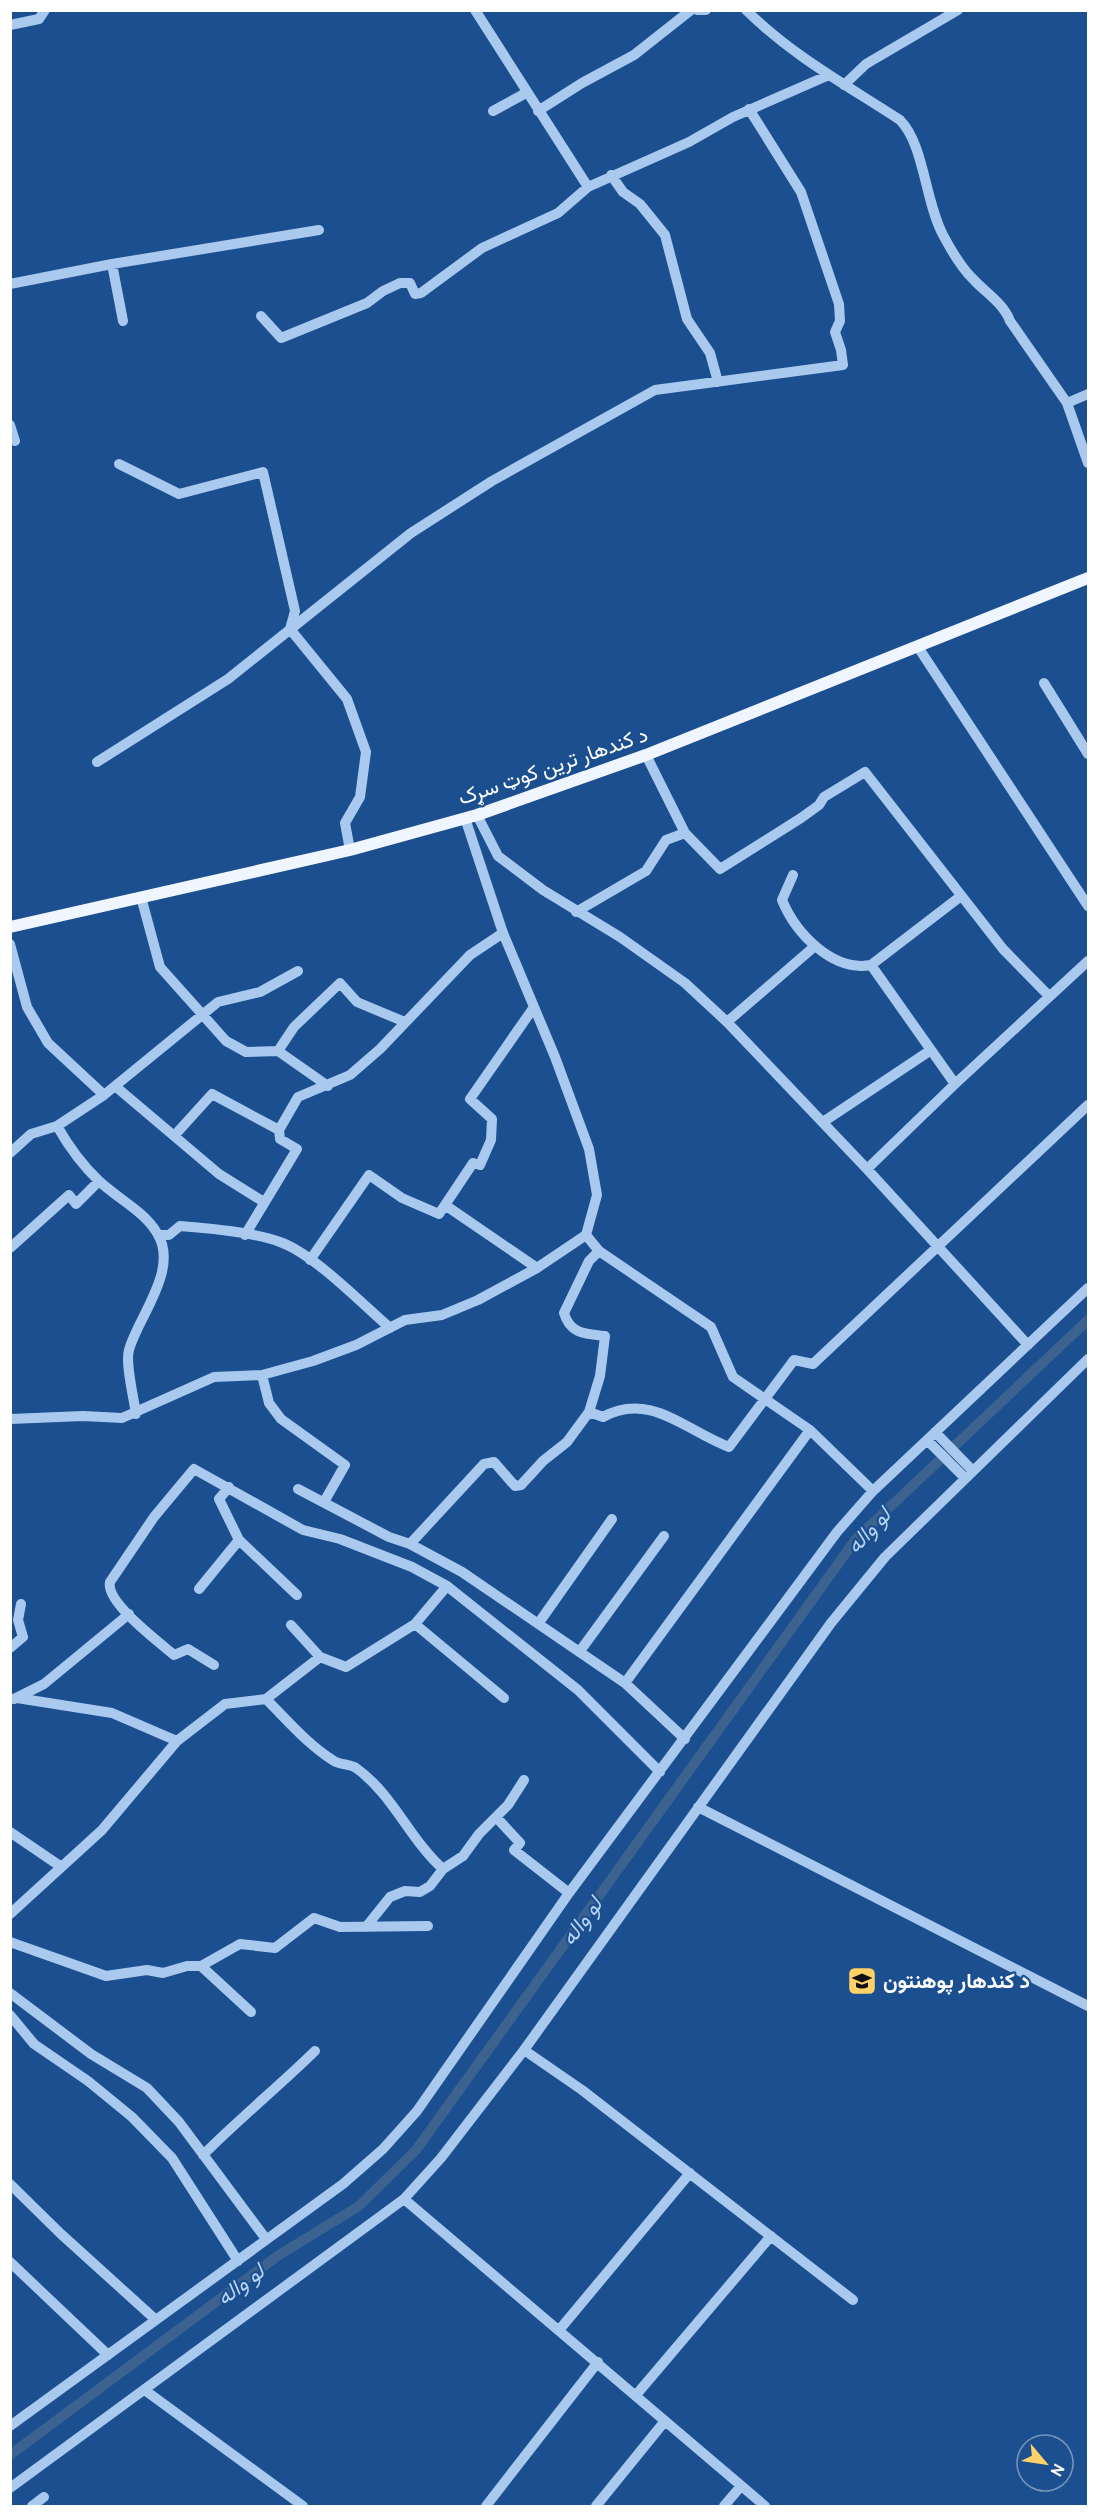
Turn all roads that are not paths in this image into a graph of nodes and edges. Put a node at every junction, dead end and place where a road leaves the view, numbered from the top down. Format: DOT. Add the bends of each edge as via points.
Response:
graph roads {
  1 [pos="45,10"];
  2 [pos="475,10"];
  3 [pos="691,10"];
  4 [pos="697,10"];
  5 [pos="706,10"];
  6 [pos="746,10"];
  7 [pos="958,10"];
  8 [pos="10,25"];
  9 [pos="829,75"];
  10 [pos="844,85"];
  11 [pos="526,93"];
  12 [pos="749,109"];
  13 [pos="493,111"];
  14 [pos="538,111"];
  15 [pos="611,175"];
  16 [pos="588,187"];
  17 [pos="319,230"];
  18 [pos="112,264"];
  19 [pos="10,284"];
  20 [pos="261,316"];
  21 [pos="123,321"];
  22 [pos="718,382"];
  23 [pos="1089,394"];
  24 [pos="1067,403"];
  25 [pos="10,425"];
  26 [pos="15,441"];
  27 [pos="1089,463"];
  28 [pos="119,464"];
  29 [pos="1089,578"];
  30 [pos="290,629"];
  31 [pos="918,647"];
  32 [pos="1044,683"];
  33 [pos="1089,754"];
  34 [pos="646,755"];
  35 [pos="98,762"];
  36 [pos="471,816"];
  37 [pos="685,833"];
  38 [pos="350,850"];
  39 [pos="793,875"];
  40 [pos="961,896"];
  41 [pos="141,897"];
  42 [pos="1089,906"];
  43 [pos="576,912"];
  44 [pos="10,927"];
  45 [pos="503,933"];
  46 [pos="10,944"];
  47 [pos="815,946"];
  48 [pos="1089,961"];
  49 [pos="872,965"];
  50 [pos="298,970"];
  51 [pos="1049,996"];
  52 [pos="534,1007"];
  53 [pos="202,1015"];
  54 [pos="405,1022"];
  55 [pos="728,1022"];
  56 [pos="931,1050"];
  57 [pos="278,1051"];
  58 [pos="955,1084"];
  59 [pos="115,1086"];
  60 [pos="328,1086"];
  61 [pos="104,1095"];
  62 [pos="1089,1105"];
  63 [pos="823,1122"];
  64 [pos="57,1126"];
  65 [pos="279,1130"];
  66 [pos="174,1136"];
  67 [pos="10,1153"];
  68 [pos="867,1169"];
  69 [pos="99,1181"];
  70 [pos="264,1202"];
  71 [pos="445,1205"];
  72 [pos="164,1235"];
  73 [pos="245,1235"];
  74 [pos="586,1235"];
  75 [pos="937,1246"];
  76 [pos="10,1248"];
  77 [pos="599,1251"];
  78 [pos="310,1260"];
  79 [pos="537,1268"];
  80 [pos="1089,1288"];
  81 [pos="390,1328"];
  82 [pos="1028,1345"];
  83 [pos="1089,1359"];
  84 [pos="262,1376"];
  85 [pos="766,1400"];
  86 [pos="589,1412"];
  87 [pos="136,1414"];
  88 [pos="10,1419"];
  89 [pos="810,1430"];
  90 [pos="931,1436"];
  91 [pos="968,1474"];
  92 [pos="229,1487"];
  93 [pos="298,1489"];
  94 [pos="873,1491"];
  95 [pos="324,1502"];
  96 [pos="612,1519"];
  97 [pos="664,1536"];
  98 [pos="239,1540"];
  99 [pos="410,1544"];
  100 [pos="447,1586"];
  101 [pos="199,1588"];
  102 [pos="297,1595"];
  103 [pos="21,1604"];
  104 [pos="129,1614"];
  105 [pos="415,1624"];
  106 [pos="538,1624"];
  107 [pos="291,1625"];
  108 [pos="10,1648"];
  109 [pos="579,1652"];
  110 [pos="320,1657"];
  111 [pos="214,1665"];
  112 [pos="625,1683"];
  113 [pos="504,1698"];
  114 [pos="14,1699"];
  115 [pos="266,1699"];
  116 [pos="686,1739"];
  117 [pos="177,1742"];
  118 [pos="660,1772"];
  119 [pos="524,1780"];
  120 [pos="698,1807"];
  121 [pos="496,1817"];
  122 [pos="10,1832"];
  123 [pos="60,1866"];
  124 [pos="443,1869"];
  125 [pos="569,1893"];
  126 [pos="10,1914"];
  127 [pos="428,1926"];
  128 [pos="366,1927"];
  129 [pos="10,1942"];
  130 [pos="201,1966"];
  131 [pos="10,1993"];
  132 [pos="1089,2006"];
  133 [pos="251,2012"];
  134 [pos="10,2015"];
  135 [pos="524,2050"];
  136 [pos="315,2051"];
  137 [pos="203,2155"];
  138 [pos="690,2173"];
  139 [pos="10,2184"];
  140 [pos="404,2199"];
  141 [pos="771,2236"];
  142 [pos="266,2239"];
  143 [pos="238,2261"];
  144 [pos="10,2262"];
  145 [pos="853,2300"];
  146 [pos="156,2320"];
  147 [pos="560,2329"];
  148 [pos="108,2355"];
  149 [pos="598,2362"];
  150 [pos="146,2391"];
  151 [pos="636,2395"];
  152 [pos="665,2421"];
  153 [pos="10,2426"];
  154 [pos="741,2486"];
  155 [pos="10,2488"];
  156 [pos="44,2497"];
  157 [pos="32,2506"];
  158 [pos="303,2506"];
  159 [pos="486,2506"];
  160 [pos="596,2506"];
  161 [pos="724,2506"];
  162 [pos="765,2506"];
  1 -- 8 [label="street" via="39,19"];
  2 -- 11 [label="street"];
  3 -- 14 [label="street" via="634,55"];
  4 -- 5 [label="street"];
  6 -- 9 [label="street" via="777,41"];
  7 -- 10 [label="street" via="866,64"];
  9 -- 10 [label="street"];
  9 -- 12 [label="street"];
  10 -- 24 [label="street" via="909,129 930,209 943,235 972,279 1007,312"];
  11 -- 13 [label="street"];
  11 -- 14 [label="street"];
  12 -- 15 [label="street" via="668,152"];
  12 -- 22 [label="street" via="801,192 839,304 840,321 835,332 843,365"];
  14 -- 16 [label="street"];
  15 -- 16 [label="street"];
  15 -- 22 [label="street" via="665,235 687,319 710,353"];
  16 -- 20 [label="street" via="558,213 482,248 421,293 415,294 410,283 400,283 367,303 280,338"];
  17 -- 18 [label="street"];
  18 -- 19 [label="street"];
  18 -- 21 [label="street"];
  22 -- 30 [label="street" via="656,390 492,481 411,533"];
  23 -- 24 [label="street"];
  24 -- 27 [label="street"];
  25 -- 26 [label="street"];
  28 -- 30 [label="street" via="179,494 263,472 295,610"];
  29 -- 31 [label="main road, د کندهار ترين کوټ سړک"];
  30 -- 35 [label="street" via="228,679"];
  30 -- 38 [label="street" via="347,699 366,752 360,796 345,823"];
  31 -- 34 [label="main road, د کندهار ترين کوټ سړک"];
  31 -- 42 [label="street"];
  32 -- 33 [label="street"];
  34 -- 36 [label="main road, د کندهار ترين کوټ سړک"];
  34 -- 37 [label="street"];
  36 -- 38 [label="main road, د کندهار ترين کوټ سړک"];
  36 -- 43 [label="street" via="498,856"];
  36 -- 45 [label="street"];
  37 -- 40 [label="street" via="720,869 865,772"];
  37 -- 43 [label="street" via="666,840 646,871"];
  38 -- 41 [label="main road, د کندهار ترين کوټ سړک"];
  39 -- 47 [label="street" via="782,900"];
  40 -- 49 [label="street"];
  40 -- 51 [label="street" via="1003,949"];
  41 -- 44 [label="main road, د کندهار ترين کوټ سړک"];
  41 -- 53 [label="street" via="160,967"];
  43 -- 55 [label="street" via="620,937 685,983"];
  45 -- 52 [label="street"];
  45 -- 54 [label="street" via="470,955"];
  46 -- 61 [label="street" via="27,1007 48,1043"];
  47 -- 49 [label="street" via="856,968"];
  47 -- 55 [label="street"];
  48 -- 51 [label="street"];
  49 -- 56 [label="street"];
  50 -- 53 [label="street" via="260,992 218,1002"];
  51 -- 58 [label="street"];
  52 -- 71 [label="street" via="470,1099 492,1119 491,1140 484,1160 480,1165 473,1163"];
  52 -- 74 [label="street" via="589,1149 597,1196"];
  53 -- 57 [label="street" via="226,1041 246,1052"];
  53 -- 59 [label="street"];
  54 -- 57 [label="street" via="357,1002 340,983 294,1027"];
  54 -- 60 [label="street" via="350,1075"];
  55 -- 63 [label="street"];
  56 -- 58 [label="street"];
  56 -- 63 [label="street"];
  57 -- 60 [label="street"];
  58 -- 68 [label="street"];
  59 -- 61 [label="street"];
  59 -- 66 [label="street"];
  60 -- 65 [label="street" via="298,1097"];
  61 -- 64 [label="street"];
  62 -- 75 [label="street"];
  63 -- 68 [label="street"];
  64 -- 67 [label="street" via="31,1134"];
  64 -- 69 [label="street" via="75,1156"];
  65 -- 66 [label="street" via="212,1094"];
  65 -- 70 [label="street" via="280,1139 297,1149"];
  66 -- 70 [label="street" via="219,1174"];
  68 -- 75 [label="street"];
  69 -- 72 [label="street"];
  69 -- 76 [label="street" via="76,1204 69,1195"];
  70 -- 73 [label="street"];
  71 -- 78 [label="street" via="439,1214 402,1198 369,1175"];
  71 -- 79 [label="street"];
  72 -- 73 [label="street" via="180,1226"];
  72 -- 87 [label="street" via="160,1278 128,1352"];
  73 -- 78 [label="street" via="281,1242"];
  74 -- 77 [label="street"];
  74 -- 79 [label="street"];
  75 -- 82 [label="street"];
  75 -- 85 [label="street" via="813,1364 794,1360"];
  77 -- 85 [label="street" via="711,1327 733,1377"];
  77 -- 86 [label="street" via="589,1262 564,1313 567,1325 580,1334 605,1336 600,1376"];
  78 -- 81 [label="street"];
  79 -- 81 [label="street" via="478,1300 451,1311 405,1320"];
  80 -- 82 [label="street"];
  81 -- 84 [label="street" via="356,1345"];
  82 -- 90 [label="street"];
  83 -- 91 [label="street"];
  84 -- 87 [label="street" via="214,1377"];
  84 -- 95 [label="street" via="269,1403 281,1419 345,1465"];
  85 -- 86 [label="street" via="729,1447 705,1438 677,1419 649,1410 619,1409 603,1417"];
  85 -- 89 [label="street"];
  86 -- 99 [label="street" via="567,1442 521,1485 515,1486 494,1462 484,1464"];
  87 -- 88 [label="street" via="122,1418"];
  89 -- 94 [label="street"];
  89 -- 112 [label="street"];
  90 -- 91 [label="street"];
  90 -- 94 [label="street"];
  91 -- 120 [label="street" via="871,1573"];
  92 -- 98 [label="street" via="219,1499"];
  92 -- 100 [label="street" via="303,1530 340,1539 412,1567"];
  92 -- 104 [label="street" via="194,1469 154,1517 109,1586 116,1603"];
  93 -- 95 [label="street"];
  94 -- 116 [label="street" via="837,1532"];
  95 -- 99 [label="street" via="389,1538"];
  96 -- 106 [label="street"];
  97 -- 109 [label="street"];
  98 -- 101 [label="street"];
  98 -- 102 [label="street"];
  99 -- 106 [label="street" via="462,1572"];
  100 -- 105 [label="street"];
  100 -- 118 [label="street" via="578,1690"];
  103 -- 108 [label="street" via="18,1620 22,1637"];
  104 -- 111 [label="street" via="174,1655 188,1649"];
  104 -- 114 [label="street" via="44,1684"];
  105 -- 110 [label="street" via="346,1667"];
  105 -- 113 [label="street"];
  106 -- 109 [label="street"];
  107 -- 110 [label="street"];
  109 -- 112 [label="street"];
  110 -- 115 [label="street"];
  112 -- 116 [label="street"];
  114 -- 117 [label="street" via="112,1713"];
  115 -- 117 [label="street" via="225,1704"];
  115 -- 124 [label="street" via="316,1748 336,1762 354,1767 394,1807"];
  116 -- 118 [label="street"];
  117 -- 123 [label="street" via="102,1830"];
  118 -- 125 [label="street"];
  119 -- 121 [label="street"];
  120 -- 132 [label="street"];
  120 -- 135 [label="street"];
  121 -- 124 [label="street" via="463,1856"];
  121 -- 125 [label="street" via="520,1843 514,1851"];
  122 -- 123 [label="street"];
  123 -- 126 [label="street"];
  124 -- 128 [label="street" via="420,1892 405,1891 390,1897"];
  125 -- 142 [label="street" via="417,2111 383,2149 343,2184"];
  127 -- 128 [label="street"];
  128 -- 130 [label="street" via="340,1927 314,1918 280,1946 240,1944"];
  129 -- 130 [label="street" via="106,1976"];
  130 -- 133 [label="street"];
  131 -- 137 [label="street" via="91,2055 147,2088"];
  134 -- 143 [label="street" via="34,2044 132,2117 172,2158"];
  135 -- 138 [label="street"];
  135 -- 140 [label="street" via="441,2158"];
  136 -- 137 [label="street"];
  137 -- 142 [label="street"];
  138 -- 141 [label="street"];
  138 -- 147 [label="street"];
  139 -- 146 [label="street"];
  140 -- 147 [label="street"];
  140 -- 150 [label="street"];
  141 -- 145 [label="street"];
  141 -- 151 [label="street"];
  142 -- 143 [label="street"];
  143 -- 146 [label="street"];
  144 -- 148 [label="street"];
  146 -- 148 [label="street"];
  147 -- 149 [label="street"];
  148 -- 153 [label="street"];
  149 -- 151 [label="street"];
  149 -- 159 [label="street"];
  150 -- 155 [label="street"];
  150 -- 158 [label="street"];
  151 -- 152 [label="street"];
  152 -- 154 [label="street"];
  152 -- 160 [label="street"];
  154 -- 161 [label="street"];
  154 -- 162 [label="street"];
  156 -- 157 [label="street"];
}
